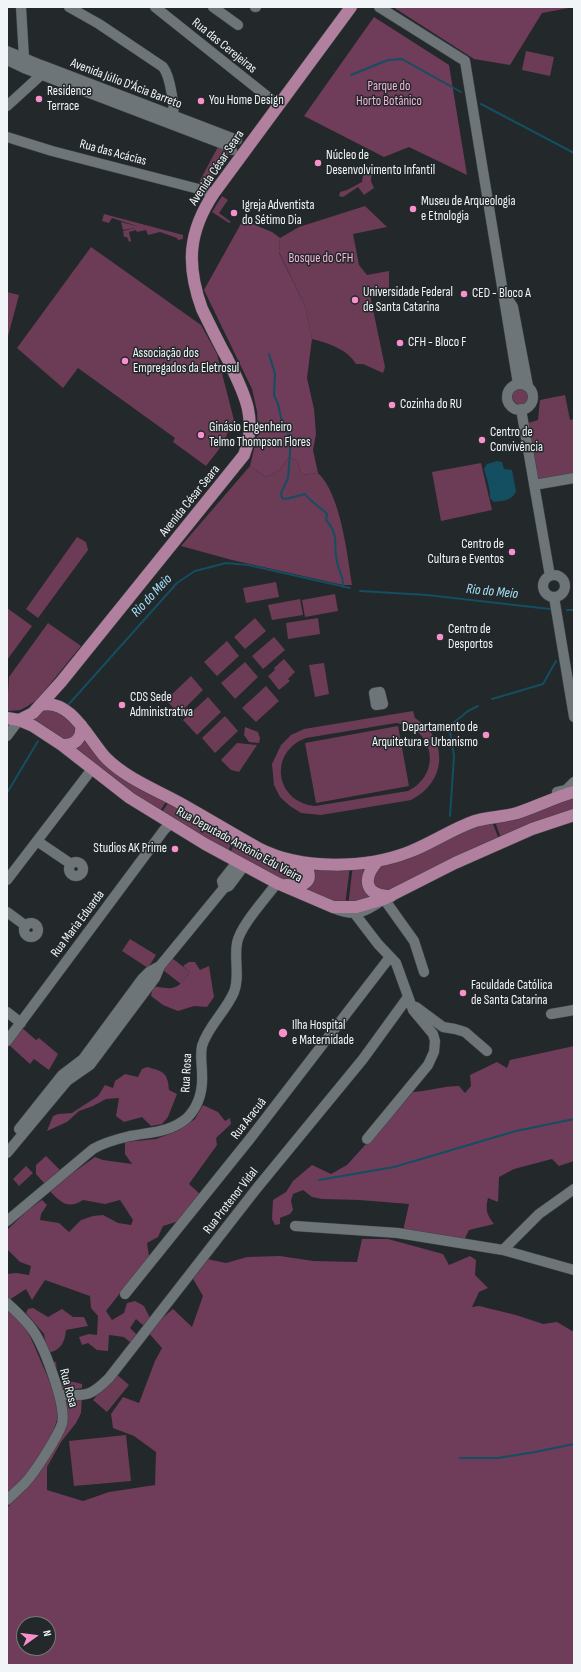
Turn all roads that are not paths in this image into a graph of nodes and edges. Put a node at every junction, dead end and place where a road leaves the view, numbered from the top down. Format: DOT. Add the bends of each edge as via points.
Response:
graph roads {
  1 [pos="21,7"];
  2 [pos="68,7"];
  3 [pos="155,7"];
  4 [pos="213,7"];
  5 [pos="351,7"];
  6 [pos="379,7"];
  7 [pos="238,25"];
  8 [pos="7,51"];
  9 [pos="24,58"];
  10 [pos="7,60"];
  11 [pos="41,75"];
  12 [pos="278,105"];
  13 [pos="7,106"];
  14 [pos="172,120"];
  15 [pos="7,137"];
  16 [pos="237,140"];
  17 [pos="252,141"];
  18 [pos="235,155"];
  19 [pos="214,193"];
  20 [pos="523,385"];
  21 [pos="521,409"];
  22 [pos="574,478"];
  23 [pos="534,485"];
  24 [pos="550,576"];
  25 [pos="554,596"];
  26 [pos="61,682"];
  27 [pos="58,706"];
  28 [pos="37,708"];
  29 [pos="574,717"];
  30 [pos="13,719"];
  31 [pos="81,725"];
  32 [pos="33,726"];
  33 [pos="7,736"];
  34 [pos="62,745"];
  35 [pos="92,769"];
  36 [pos="574,782"];
  37 [pos="574,792"];
  38 [pos="524,810"];
  39 [pos="574,815"];
  40 [pos="171,824"];
  41 [pos="37,841"];
  42 [pos="288,859"];
  43 [pos="378,861"];
  44 [pos="71,864"];
  45 [pos="240,864"];
  46 [pos="7,880"];
  47 [pos="279,884"];
  48 [pos="388,897"];
  49 [pos="328,905"];
  50 [pos="7,912"];
  51 [pos="355,914"];
  52 [pos="26,926"];
  53 [pos="390,956"];
  54 [pos="424,972"];
  55 [pos="415,1004"];
  56 [pos="574,1010"];
  57 [pos="7,1012"];
  58 [pos="551,1014"];
  59 [pos="21,1023"];
  60 [pos="7,1041"];
  61 [pos="486,1051"];
  62 [pos="367,1139"];
  63 [pos="7,1150"];
  64 [pos="574,1189"];
  65 [pos="7,1221"];
  66 [pos="295,1226"];
  67 [pos="504,1250"];
  68 [pos="574,1270"];
  69 [pos="125,1294"];
  70 [pos="7,1303"];
  71 [pos="60,1395"];
  72 [pos="7,1500"];
  1 -- 9 [label="street"];
  2 -- 14 [label="street" via="104,27 164,67"];
  3 -- 12 [label="street, Rua das Cerejeiras"];
  4 -- 7 [label="street"];
  5 -- 12 [label="main road, Avenida César Seara"];
  6 -- 20 [label="street" via="465,61 504,292 513,308"];
  8 -- 9 [label="street, Avenida Júlio D'Ácia Barreto"];
  9 -- 14 [label="street, Avenida Júlio D'Ácia Barreto"];
  10 -- 11 [label="street, Avenida Júlio D'Ácia Barreto"];
  11 -- 13 [label="street"];
  11 -- 14 [label="street, Avenida Júlio D'Ácia Barreto"];
  12 -- 17 [label="main road, Avenida César Seara"];
  14 -- 16 [label="street, Avenida Júlio D'Ácia Barreto"];
  14 -- 18 [label="street, Avenida Júlio D'Ácia Barreto" via="226,145"];
  15 -- 19 [label="street, Rua das Acácias"];
  16 -- 17 [label="street, Avenida Júlio D'Ácia Barreto" via="247,138"];
  16 -- 18 [label="street" via="233,144"];
  17 -- 18 [label="main road, Avenida César Seara"];
  18 -- 19 [label="main road, Avenida César Seara"];
  19 -- 26 [label="main road, Avenida César Seara" via="200,216 192,241 193,276 202,309 246,399 250,421 247,446 244,455 232,471"];
  20 -- 21 [label="street" via="532,391 533,398 529,406"];
  20 -- 21 [label="street" via="509,390 508,398 514,407"];
  21 -- 23 [label="street"];
  22 -- 23 [label="street"];
  23 -- 24 [label="street"];
  24 -- 25 [label="street" via="544,582 544,589 548,595"];
  24 -- 25 [label="street" via="558,576 564,582 563,590 558,596"];
  25 -- 29 [label="street"];
  26 -- 27 [label="main road, Avenida César Seara" via="56,698"];
  26 -- 28 [label="main road, Avenida César Seara"];
  27 -- 28 [label="main road" via="49,704"];
  27 -- 31 [label="main road"];
  28 -- 30 [label="main road, Avenida César Seara"];
  28 -- 32 [label="main road" via="32,717"];
  30 -- 32 [label="main road"];
  30 -- 33 [label="street"];
  31 -- 34 [label="main road" via="78,739 73,744"];
  31 -- 42 [label="main road" via="105,757 125,773 258,848"];
  32 -- 34 [label="main road"];
  34 -- 35 [label="main road, Rua Deputado Antônio Edu Vieira"];
  35 -- 40 [label="main road, Rua Deputado Antônio Edu Vieira" via="134,801"];
  35 -- 41 [label="street"];
  36 -- 38 [label="street" via="566,790 539,799"];
  37 -- 38 [label="main road"];
  38 -- 43 [label="main road" via="475,821 409,852"];
  39 -- 48 [label="main road, Rua Deputado Antônio Edu Vieira" via="532,829 455,863"];
  40 -- 45 [label="main road, Rua Deputado Antônio Edu Vieira"];
  40 -- 59 [label="street, Rua Maria Eduarda"];
  41 -- 44 [label="street"];
  41 -- 46 [label="street"];
  42 -- 43 [label="main road" via="331,864"];
  42 -- 47 [label="main road" via="304,868 309,878 306,884 301,886"];
  43 -- 48 [label="main road" via="368,875 369,888 373,893"];
  45 -- 47 [label="main road, Rua Deputado Antônio Edu Vieira"];
  45 -- 63 [label="street" via="222,881 224,888 160,966 142,979 86,1062 62,1075 43,1105"];
  47 -- 49 [label="main road, Rua Deputado Antônio Edu Vieira"];
  47 -- 65 [label="street, Rua Rosa" via="245,926 237,942 235,990 203,1043 200,1055 202,1090 198,1104 188,1117 166,1130 104,1143"];
  48 -- 49 [label="main road, Rua Deputado Antônio Edu Vieira" via="356,907 341,908"];
  48 -- 51 [label="street"];
  48 -- 54 [label="street" via="414,941"];
  49 -- 51 [label="street"];
  50 -- 52 [label="street"];
  51 -- 53 [label="street"];
  53 -- 55 [label="street" via="399,967"];
  53 -- 69 [label="street, Rua Aracuã" via="249,1140"];
  55 -- 61 [label="street" via="442,1027 465,1032"];
  55 -- 62 [label="street" via="433,1034 435,1042 432,1059"];
  55 -- 71 [label="street, Rua Protenor Vidal" via="363,1059 257,1188 109,1378 92,1393"];
  56 -- 58 [label="street"];
  57 -- 59 [label="street"];
  59 -- 60 [label="street, Rua Maria Eduarda"];
  64 -- 67 [label="street" via="539,1214"];
  66 -- 67 [label="street" via="398,1233"];
  67 -- 68 [label="street"];
  70 -- 71 [label="street, Rua Rosa" via="28,1323 37,1337"];
  71 -- 72 [label="street, Rua Rosa" via="63,1413 60,1430 32,1474"];
}
